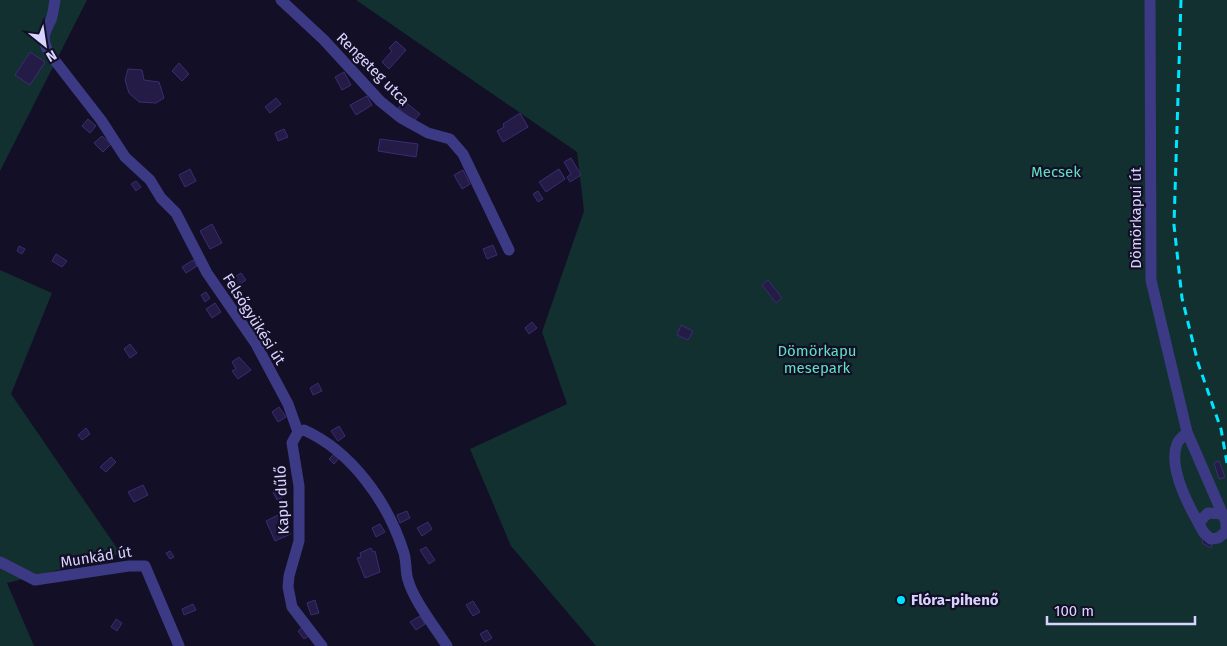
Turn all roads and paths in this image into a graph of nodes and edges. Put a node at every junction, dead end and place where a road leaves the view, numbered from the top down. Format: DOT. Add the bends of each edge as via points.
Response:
graph roads {
  1 [pos="55,0"];
  2 [pos="281,0"];
  3 [pos="1150,0"];
  4 [pos="509,250"];
  5 [pos="298,432"];
  6 [pos="1187,432"];
  7 [pos="1222,514"];
  8 [pos="1198,521"];
  9 [pos="1227,533"];
  10 [pos="0,562"];
  11 [pos="179,646"];
  12 [pos="322,646"];
  13 [pos="447,646"];
  1 -- 5 [label="street, Felsőgyükési út" via="43,33 49,53 125,157 150,180 176,214 222,297 256,344 288,404"];
  2 -- 4 [label="street, Rengeteg utca" via="324,40 380,101 428,134 450,139 463,154"];
  3 -- 6 [label="street, Dömörkapui út" via="1151,280"];
  5 -- 12 [label="street, Kapu dűlő" via="292,444 298,486 300,541 288,587 292,607"];
  5 -- 13 [label="street" via="304,430 334,449 357,470 381,500 404,550 408,581"];
  6 -- 7 [label="street, Dömörkapui út"];
  6 -- 8 [label="street, Dömörkapui út" via="1177,443 1175,463 1178,480"];
  7 -- 8 [label="street" via="1208,513"];
  7 -- 9 [label="street, Dömörkapui út"];
  8 -- 9 [label="street, Dömörkapui út" via="1211,539"];
  10 -- 11 [label="street, Munkád út" via="35,580 145,566"];
}
